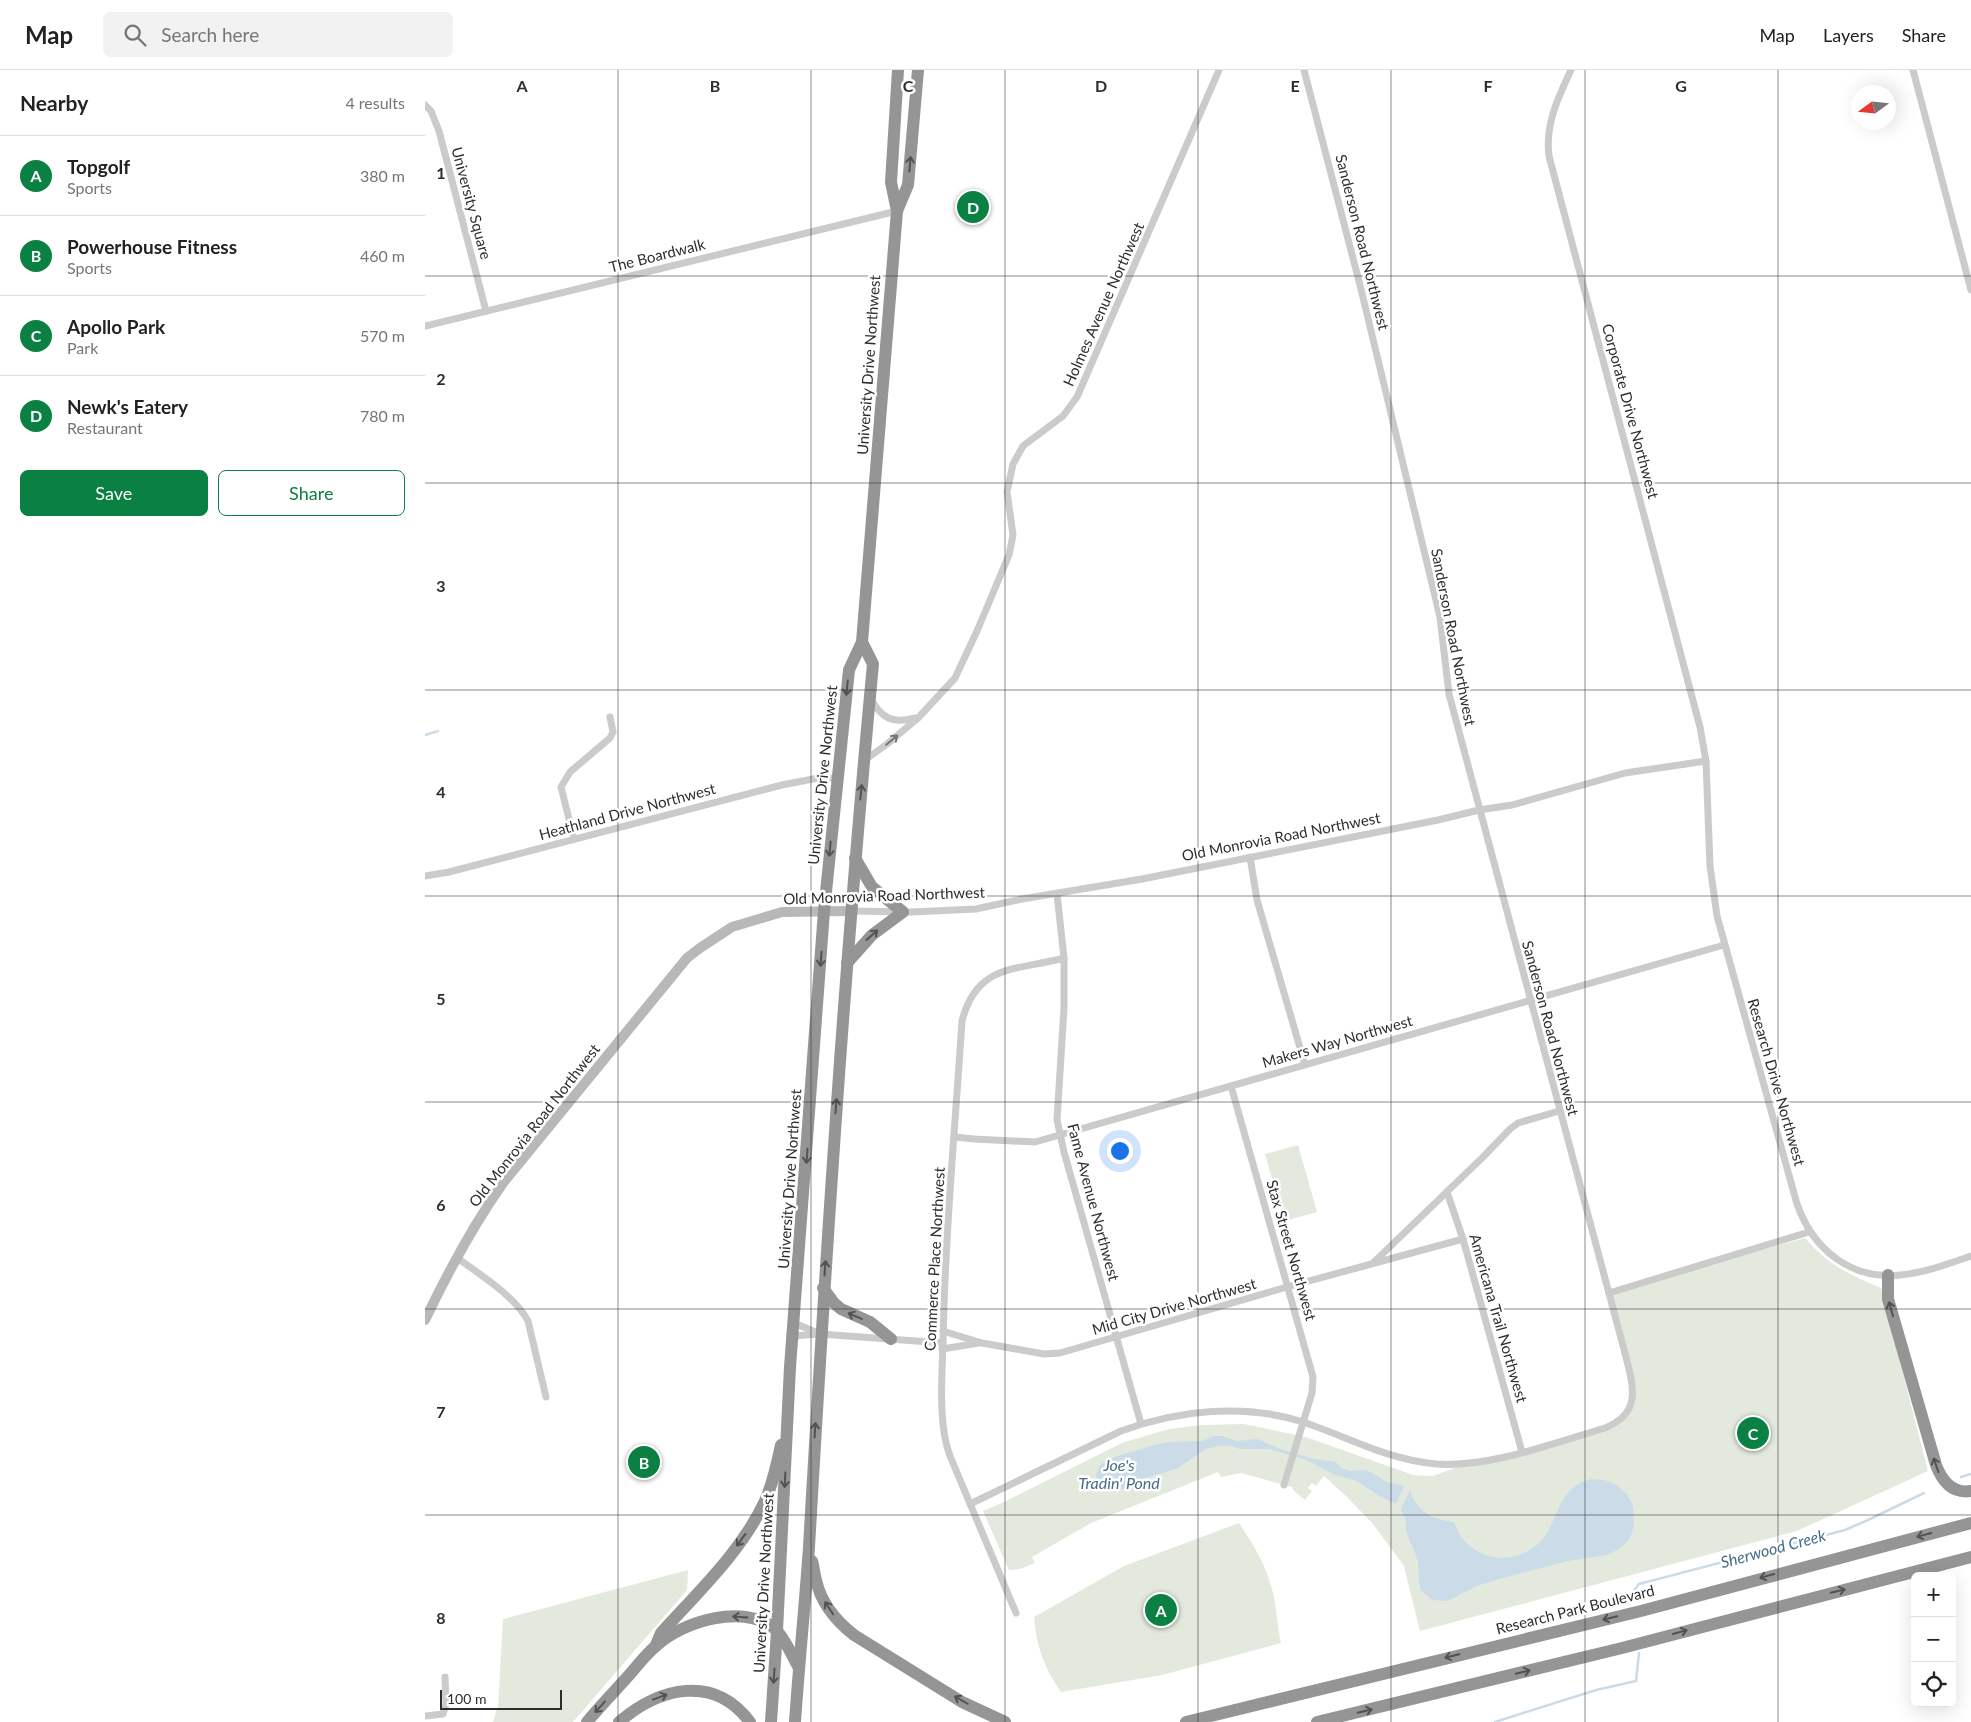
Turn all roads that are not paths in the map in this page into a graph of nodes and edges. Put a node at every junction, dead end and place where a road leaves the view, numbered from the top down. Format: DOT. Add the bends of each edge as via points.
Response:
graph roads {
  1 [pos="898,70"];
  2 [pos="917,70"];
  3 [pos="1219,70"];
  4 [pos="1304,70"];
  5 [pos="1571,70"];
  6 [pos="1913,70"];
  7 [pos="425,105"];
  8 [pos="897,211"];
  9 [pos="1971,290"];
  10 [pos="485,311"];
  11 [pos="425,326"];
  12 [pos="862,642"];
  13 [pos="870,698"];
  14 [pos="610,717"];
  15 [pos="918,718"];
  16 [pos="865,760"];
  17 [pos="1706,761"];
  18 [pos="837,778"];
  19 [pos="1479,810"];
  20 [pos="575,839"];
  21 [pos="1250,857"];
  22 [pos="855,858"];
  23 [pos="425,876"];
  24 [pos="1057,894"];
  25 [pos="824,911"];
  26 [pos="851,911"];
  27 [pos="903,912"];
  28 [pos="1724,945"];
  29 [pos="1064,958"];
  30 [pos="847,964"];
  31 [pos="1529,1001"];
  32 [pos="1305,1065"];
  33 [pos="1231,1086"];
  34 [pos="1559,1111"];
  35 [pos="1060,1134"];
  36 [pos="954,1137"];
  37 [pos="1447,1192"];
  38 [pos="1809,1232"];
  39 [pos="1463,1239"];
  40 [pos="1971,1256"];
  41 [pos="456,1257"];
  42 [pos="1371,1264"];
  43 [pos="1888,1275"];
  44 [pos="1287,1287"];
  45 [pos="823,1288"];
  46 [pos="1609,1293"];
  47 [pos="425,1320"];
  48 [pos="794,1329"];
  49 [pos="943,1331"];
  50 [pos="820,1334"];
  51 [pos="1116,1336"];
  52 [pos="891,1339"];
  53 [pos="982,1343"];
  54 [pos="943,1346"];
  55 [pos="545,1397"];
  56 [pos="788,1414"];
  57 [pos="1303,1422"];
  58 [pos="1141,1424"];
  59 [pos="1522,1452"];
  60 [pos="1285,1485"];
  61 [pos="1971,1491"];
  62 [pos="970,1504"];
  63 [pos="1971,1523"];
  64 [pos="809,1549"];
  65 [pos="1971,1557"];
  66 [pos="1016,1614"];
  67 [pos="777,1631"];
  68 [pos="657,1645"];
  69 [pos="799,1668"];
  70 [pos="445,1677"];
  71 [pos="425,1716"];
  72 [pos="587,1722"];
  73 [pos="619,1722"];
  74 [pos="750,1722"];
  75 [pos="771,1722"];
  76 [pos="795,1722"];
  77 [pos="1005,1722"];
  78 [pos="1186,1722"];
  79 [pos="1317,1722"];
  1 -- 8 [label="highway, University Drive Northwest" via="891,182"];
  8 -- 2 [label="highway, University Drive Northwest, one-way" via="908,185"];
  3 -- 15 [label="street, Holmes Avenue Northwest" via="1077,396 1063,416 1023,446 1013,464 1007,492 1013,535 1009,555 955,678"];
  4 -- 19 [label="street, Sanderson Road Northwest" via="1440,617 1449,694"];
  5 -- 17 [label="street, Corporate Drive Northwest" via="1549,124 1547,146 1693,699"];
  6 -- 9 [label="street"];
  7 -- 10 [label="street, University Square" via="439,131"];
  8 -- 10 [label="street, The Boardwalk"];
  8 -- 12 [label="highway, University Drive Northwest"];
  10 -- 11 [label="street, The Boardwalk"];
  12 -- 13 [label="highway" via="873,664"];
  12 -- 18 [label="highway, University Drive Northwest, one-way" via="849,670"];
  13 -- 15 [label="street" via="879,713 887,718 899,722"];
  13 -- 16 [label="highway"];
  14 -- 20 [label="street" via="613,732 610,738 570,772 561,787"];
  16 -- 15 [label="street, Holmes Avenue Northwest, one-way"];
  22 -- 16 [label="highway, one-way"];
  17 -- 19 [label="street, Old Monrovia Road Northwest" via="1625,773 1511,805"];
  17 -- 28 [label="street, Research Drive Northwest" via="1709,866"];
  18 -- 20 [label="street, Heathland Drive Northwest" via="818,778 782,786"];
  18 -- 25 [label="highway, University Drive Northwest, one-way"];
  19 -- 21 [label="street, Old Monrovia Road Northwest"];
  19 -- 31 [label="street, Sanderson Road Northwest"];
  20 -- 23 [label="street, Heathland Drive Northwest"];
  21 -- 24 [label="street, Old Monrovia Road Northwest"];
  21 -- 32 [label="street" via="1257,900"];
  22 -- 26 [label="highway"];
  22 -- 27 [label="highway" via="872,888"];
  24 -- 27 [label="street, Old Monrovia Road Northwest" via="976,909"];
  24 -- 29 [label="street, Fame Avenue Northwest"];
  25 -- 26 [label="street, Old Monrovia Road Northwest"];
  25 -- 41 [label="street, Old Monrovia Road Northwest" via="782,912 732,927 687,958 503,1183"];
  25 -- 48 [label="highway, University Drive Northwest, one-way"];
  26 -- 27 [label="street, Old Monrovia Road Northwest"];
  26 -- 30 [label="highway"];
  30 -- 27 [label="highway, one-way" via="872,935"];
  28 -- 31 [label="street, Makers Way Northwest"];
  28 -- 38 [label="street, Research Drive Northwest" via="1797,1204"];
  29 -- 35 [label="street, Fame Avenue Northwest" via="1057,1120"];
  29 -- 36 [label="street, Commerce Place Northwest" via="1006,971 988,978 974,991 963,1021"];
  45 -- 30 [label="highway, one-way"];
  31 -- 32 [label="street, Makers Way Northwest"];
  31 -- 34 [label="street, Sanderson Road Northwest"];
  32 -- 33 [label="street, Makers Way Northwest"];
  33 -- 35 [label="street, Makers Way Northwest"];
  33 -- 44 [label="street, Stax Street Northwest"];
  34 -- 37 [label="street, Mid City Drive Northwest" via="1519,1123 1510,1129"];
  34 -- 46 [label="street, Sanderson Road Northwest"];
  35 -- 36 [label="street, Makers Way Northwest" via="1035,1142"];
  35 -- 51 [label="street, Fame Avenue Northwest"];
  36 -- 49 [label="street, Commerce Place Northwest"];
  37 -- 39 [label="street, Americana Trail Northwest"];
  37 -- 42 [label="street, Mid City Drive Northwest"];
  38 -- 43 [label="street, Research Drive Northwest" via="1837,1260 1857,1270"];
  38 -- 46 [label="street"];
  39 -- 42 [label="street, Mid City Drive Northwest"];
  39 -- 59 [label="street, Americana Trail Northwest"];
  40 -- 43 [label="street, Research Drive Northwest" via="1909,1274"];
  41 -- 47 [label="street, Old Monrovia Road Northwest"];
  41 -- 55 [label="street" via="523,1311"];
  42 -- 44 [label="street, Mid City Drive Northwest"];
  61 -- 43 [label="highway, one-way" via="1953,1489 1940,1476 1888,1299"];
  44 -- 51 [label="street, Mid City Drive Northwest"];
  44 -- 57 [label="street, Stax Street Northwest" via="1313,1377"];
  45 -- 50 [label="highway"];
  52 -- 45 [label="highway, one-way" via="870,1322 841,1309"];
  46 -- 59 [label="street, Sanderson Road Northwest" via="1633,1387 1627,1414 1605,1428"];
  48 -- 50 [label="street"];
  48 -- 50 [label="street"];
  48 -- 56 [label="highway, University Drive Northwest"];
  49 -- 53 [label="street, Mid City Drive Northwest"];
  49 -- 54 [label="street, Commerce Place Northwest"];
  50 -- 52 [label="street, Mid City Drive Northwest"];
  64 -- 50 [label="highway, one-way"];
  51 -- 53 [label="street, Mid City Drive Northwest" via="1053,1354"];
  51 -- 58 [label="street, Fame Avenue Northwest"];
  52 -- 54 [label="street, Mid City Drive Northwest"];
  53 -- 54 [label="street, Mid City Drive Northwest"];
  54 -- 62 [label="street, Commerce Place Northwest" via="943,1434"];
  56 -- 67 [label="highway, University Drive Northwest, one-way"];
  56 -- 68 [label="highway, one-way" via="774,1475 755,1519 713,1576 661,1633"];
  57 -- 58 [label="street, Sanderson Road Northwest" via="1223,1411"];
  57 -- 59 [label="street, Sanderson Road Northwest" via="1383,1453 1420,1462 1465,1464"];
  57 -- 60 [label="street, Stax Street Northwest"];
  58 -- 62 [label="street, Sanderson Road Northwest"];
  62 -- 66 [label="street, Commerce Place Northwest"];
  63 -- 78 [label="highway, Research Park Boulevard, one-way" via="1641,1611"];
  64 -- 69 [label="highway"];
  77 -- 64 [label="highway, one-way" via="963,1702 872,1648 841,1625 822,1598"];
  79 -- 65 [label="highway, one-way"];
  67 -- 68 [label="highway, one-way" via="755,1618 720,1617 689,1626"];
  67 -- 69 [label="highway"];
  67 -- 75 [label="highway, University Drive Northwest, one-way"];
  68 -- 72 [label="highway, one-way"];
  69 -- 76 [label="highway"];
  70 -- 71 [label="street" via="443,1714"];
  73 -- 74 [label="highway, one-way" via="652,1700 684,1691 702,1691 728,1700"];
}
